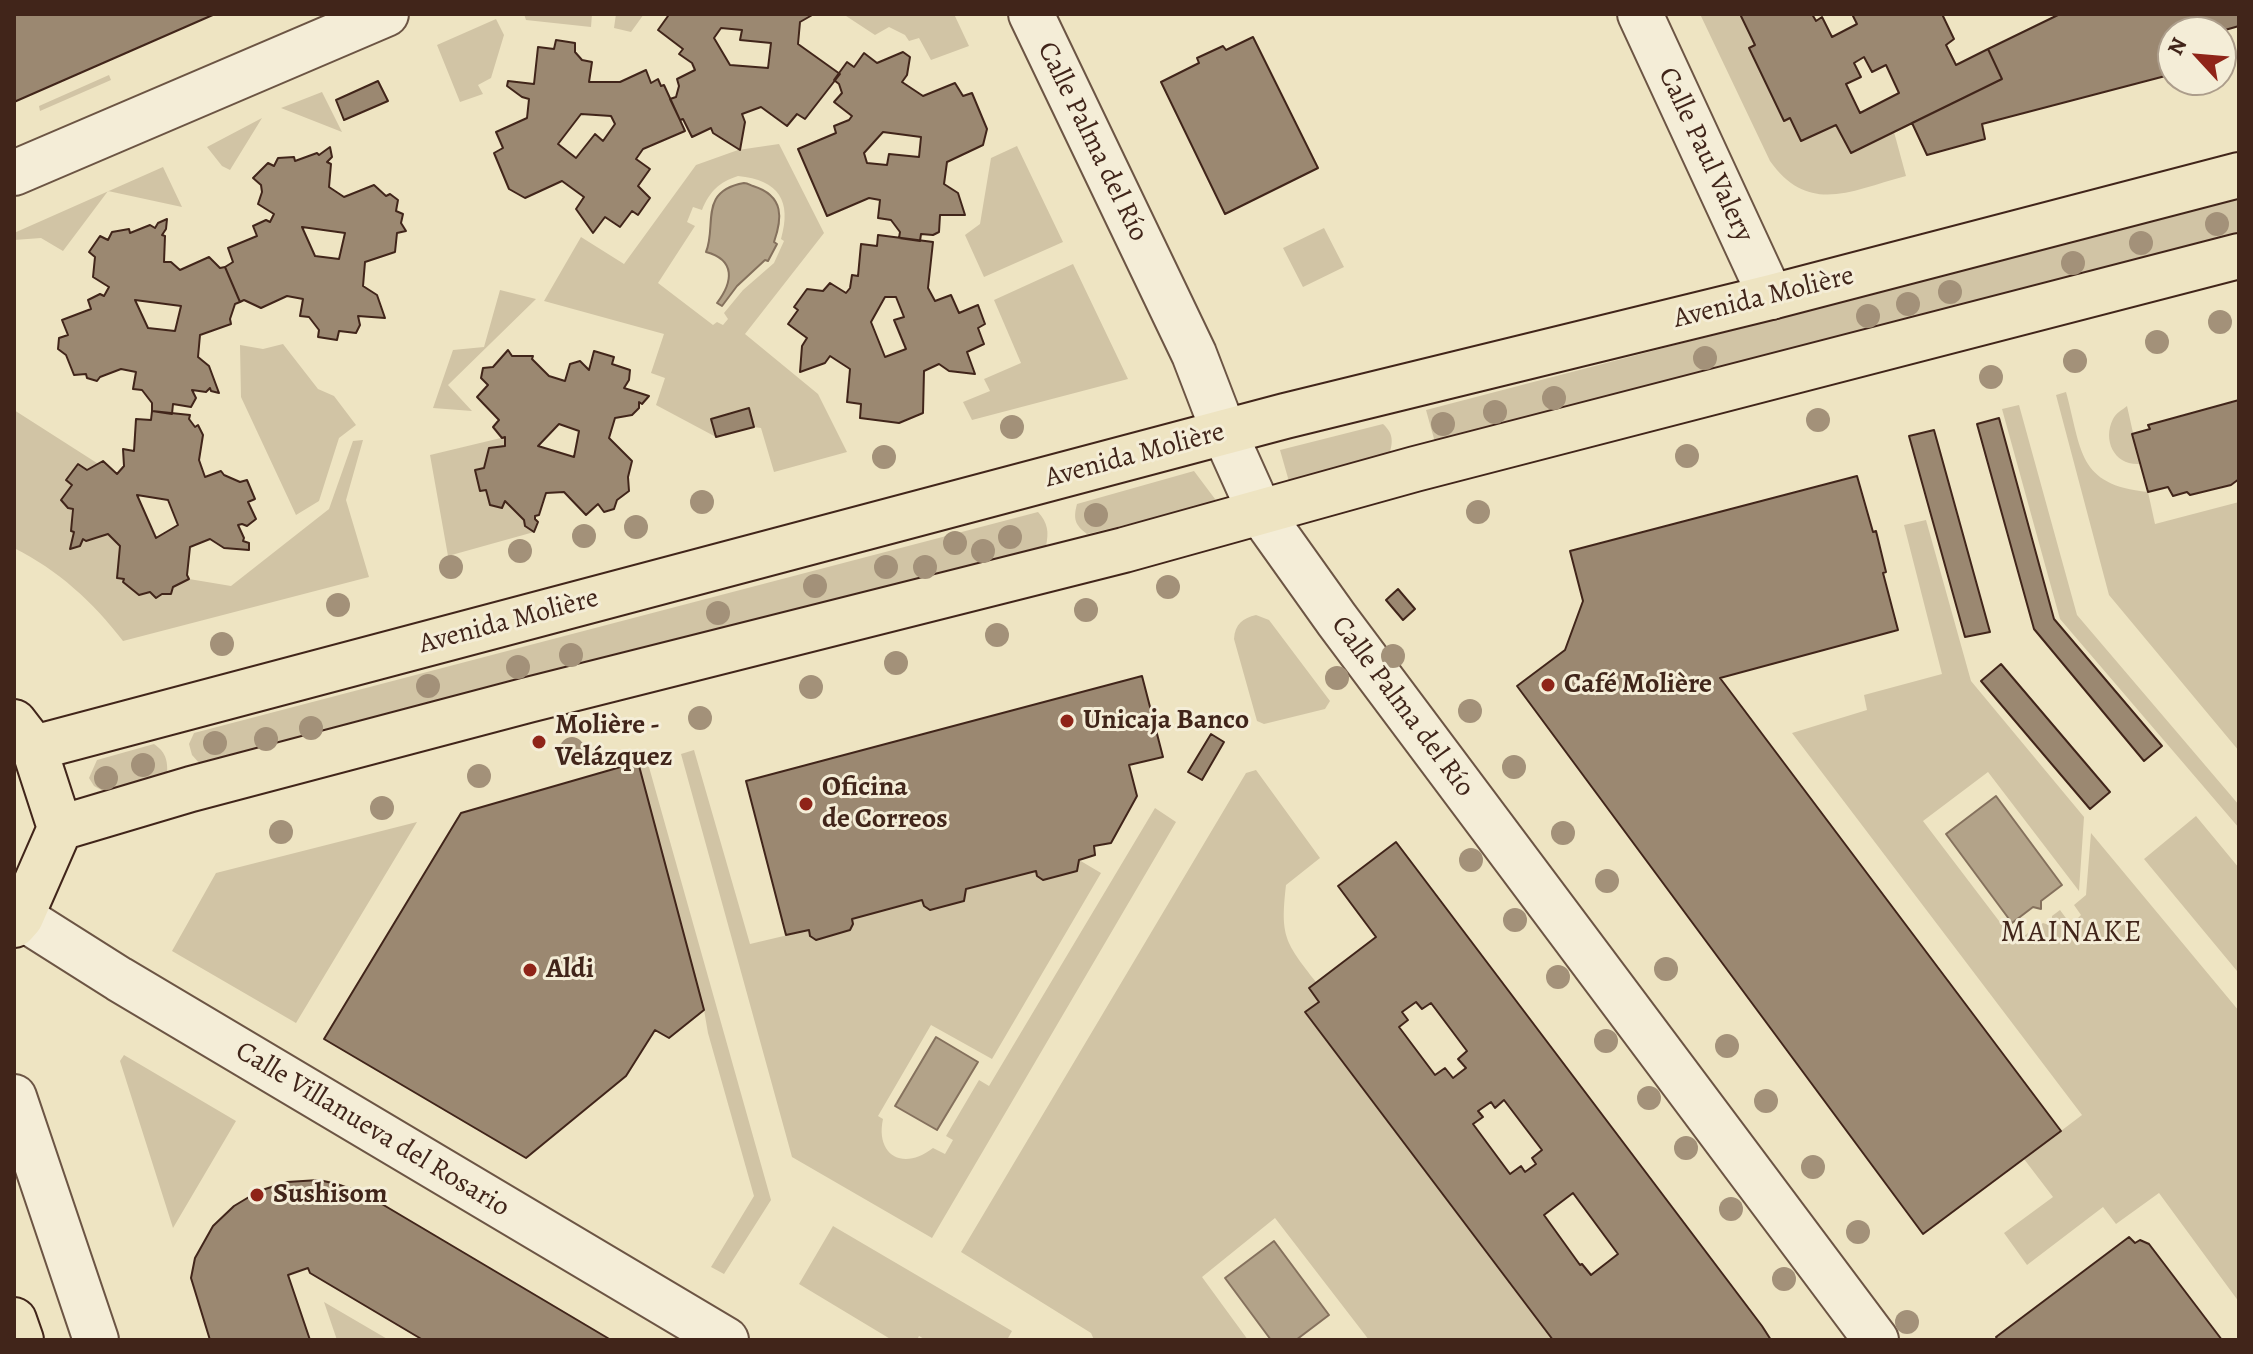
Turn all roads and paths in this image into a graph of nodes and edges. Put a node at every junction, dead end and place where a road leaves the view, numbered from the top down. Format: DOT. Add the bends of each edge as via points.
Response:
graph roads {
  1 [pos="386,14"];
  2 [pos="1031,14"];
  3 [pos="1640,14"];
  4 [pos="14,173"];
  5 [pos="2239,175"];
  6 [pos="2239,256"];
  7 [pos="1771,297"];
  8 [pos="1224,432"];
  9 [pos="1260,512"];
  10 [pos="24,735"];
  11 [pos="60,828"];
  12 [pos="18,921"];
  13 [pos="14,1097"];
  14 [pos="14,1320"];
  15 [pos="21,1340"];
  16 [pos="96,1340"];
  17 [pos="726,1340"];
  18 [pos="1876,1340"];
  1 -- 4 [label="street"];
  2 -- 8 [label="street, Calle Palma del Río" via="1194,354"];
  3 -- 7 [label="street, Calle Paul Valery"];
  5 -- 7 [label="main road, Avenida Molière"];
  6 -- 9 [label="main road"];
  7 -- 8 [label="main road, Avenida Molière"];
  8 -- 9 [label="street, Calle Palma del Río"];
  8 -- 10 [label="main road, Avenida Molière"];
  9 -- 11 [label="main road" via="528,700"];
  9 -- 18 [label="street, Calle Palma del Río"];
  10 -- 11 [label="main road"];
  11 -- 12 [label="main road"];
  12 -- 17 [label="street, Calle Villanueva del Rosario"];
  13 -- 16 [label="street"];
  14 -- 15 [label="main road"];
}
